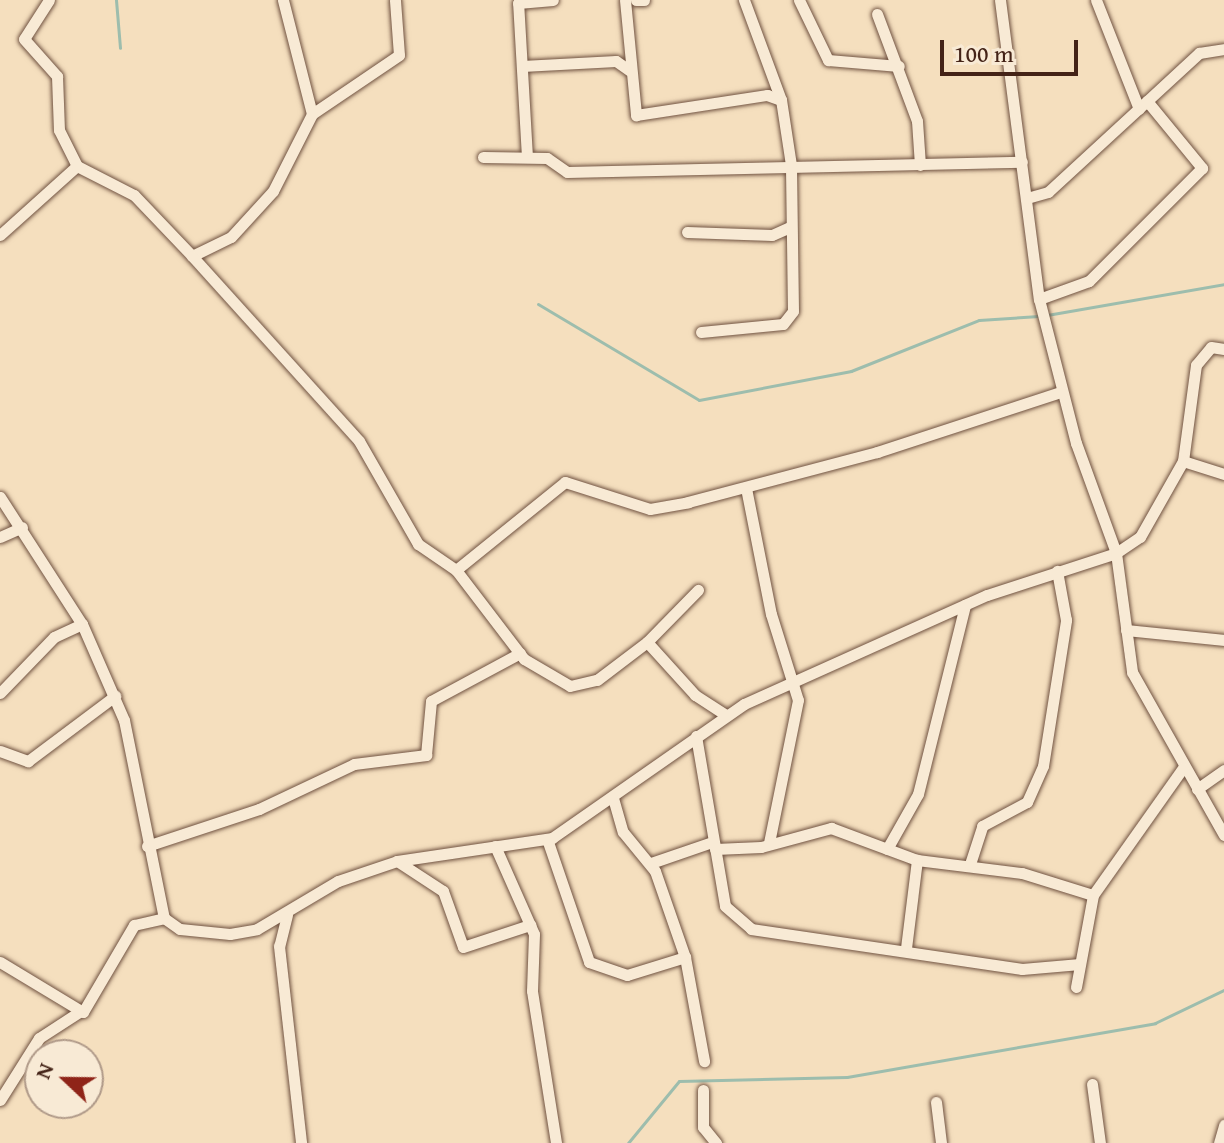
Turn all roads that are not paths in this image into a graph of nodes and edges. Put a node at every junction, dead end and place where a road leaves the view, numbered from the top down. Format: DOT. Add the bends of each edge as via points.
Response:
graph roads {
  1 [pos="49,0"];
  2 [pos="283,0"];
  3 [pos="395,0"];
  4 [pos="553,0"];
  5 [pos="625,0"];
  6 [pos="636,0"];
  7 [pos="644,0"];
  8 [pos="744,0"];
  9 [pos="799,0"];
  10 [pos="1000,0"];
  11 [pos="1096,0"];
  12 [pos="877,14"];
  13 [pos="1224,49"];
  14 [pos="522,66"];
  15 [pos="899,66"];
  16 [pos="629,70"];
  17 [pos="781,100"];
  18 [pos="1143,105"];
  19 [pos="312,114"];
  20 [pos="483,157"];
  21 [pos="527,157"];
  22 [pos="1022,162"];
  23 [pos="791,165"];
  24 [pos="920,165"];
  25 [pos="77,166"];
  26 [pos="1027,198"];
  27 [pos="790,227"];
  28 [pos="687,232"];
  29 [pos="0,235"];
  30 [pos="192,256"];
  31 [pos="1040,303"];
  32 [pos="701,332"];
  33 [pos="1224,349"];
  34 [pos="1061,392"];
  35 [pos="1183,461"];
  36 [pos="1224,474"];
  37 [pos="746,488"];
  38 [pos="0,497"];
  39 [pos="22,527"];
  40 [pos="0,537"];
  41 [pos="1116,553"];
  42 [pos="456,570"];
  43 [pos="1057,571"];
  44 [pos="698,590"];
  45 [pos="965,605"];
  46 [pos="82,624"];
  47 [pos="1126,630"];
  48 [pos="1224,640"];
  49 [pos="647,642"];
  50 [pos="520,653"];
  51 [pos="795,682"];
  52 [pos="0,693"];
  53 [pos="115,696"];
  54 [pos="726,715"];
  55 [pos="696,736"];
  56 [pos="0,751"];
  57 [pos="1183,768"];
  58 [pos="1224,770"];
  59 [pos="1197,789"];
  60 [pos="613,798"];
  61 [pos="1224,835"];
  62 [pos="547,839"];
  63 [pos="769,843"];
  64 [pos="147,846"];
  65 [pos="495,846"];
  66 [pos="713,846"];
  67 [pos="887,849"];
  68 [pos="917,860"];
  69 [pos="397,861"];
  70 [pos="651,863"];
  71 [pos="970,864"];
  72 [pos="1093,895"];
  73 [pos="292,908"];
  74 [pos="164,918"];
  75 [pos="530,925"];
  76 [pos="906,948"];
  77 [pos="685,957"];
  78 [pos="0,962"];
  79 [pos="1080,964"];
  80 [pos="1076,987"];
  81 [pos="79,1012"];
  82 [pos="704,1061"];
  83 [pos="1092,1084"];
  84 [pos="703,1090"];
  85 [pos="0,1100"];
  86 [pos="936,1102"];
  87 [pos="1224,1125"];
  88 [pos="301,1143"];
  89 [pos="556,1143"];
  90 [pos="716,1143"];
  91 [pos="941,1143"];
  92 [pos="1100,1143"];
  93 [pos="1219,1143"];
  1 -- 25 [label="street" via="24,39 57,76 59,130"];
  2 -- 19 [label="street"];
  3 -- 19 [label="street" via="399,55"];
  4 -- 14 [label="street" via="518,3"];
  5 -- 16 [label="street"];
  6 -- 7 [label="street"];
  8 -- 17 [label="street"];
  9 -- 15 [label="street" via="828,60"];
  10 -- 22 [label="street"];
  11 -- 18 [label="street"];
  12 -- 15 [label="street"];
  13 -- 18 [label="street" via="1199,53"];
  14 -- 16 [label="street" via="616,61"];
  14 -- 21 [label="street"];
  15 -- 24 [label="street" via="917,121"];
  16 -- 17 [label="street" via="636,115 767,95"];
  17 -- 23 [label="street"];
  18 -- 26 [label="street" via="1048,192"];
  18 -- 31 [label="street" via="1199,160 1201,173 1089,281"];
  19 -- 30 [label="street" via="302,144 257,215 205,255"];
  20 -- 21 [label="street"];
  21 -- 23 [label="street" via="547,158 567,172"];
  22 -- 24 [label="street"];
  22 -- 26 [label="street"];
  23 -- 24 [label="street"];
  23 -- 27 [label="street"];
  25 -- 29 [label="street"];
  25 -- 30 [label="street" via="134,195"];
  26 -- 31 [label="street"];
  27 -- 28 [label="street" via="772,235"];
  27 -- 32 [label="street" via="790,318"];
  30 -- 42 [label="street" via="359,441 418,544"];
  31 -- 34 [label="street"];
  33 -- 35 [label="street" via="1211,347 1196,365"];
  34 -- 37 [label="street"];
  34 -- 41 [label="street"];
  35 -- 36 [label="street"];
  35 -- 41 [label="street" via="1140,537"];
  37 -- 42 [label="street" via="650,509 565,482"];
  37 -- 51 [label="street" via="771,614"];
  38 -- 39 [label="street"];
  39 -- 40 [label="street"];
  39 -- 46 [label="street"];
  41 -- 43 [label="street"];
  41 -- 47 [label="street"];
  42 -- 50 [label="street"];
  43 -- 45 [label="street"];
  43 -- 71 [label="street" via="1065,632 1043,766 1027,802 982,826"];
  44 -- 49 [label="street"];
  45 -- 51 [label="street"];
  45 -- 67 [label="street" via="918,794"];
  46 -- 52 [label="street" via="54,637"];
  46 -- 53 [label="street"];
  47 -- 48 [label="street"];
  47 -- 57 [label="street" via="1142,702"];
  49 -- 50 [label="street" via="597,680 570,686"];
  49 -- 54 [label="street" via="695,695"];
  50 -- 64 [label="street" via="431,701 426,755 354,764 259,809"];
  51 -- 54 [label="street"];
  51 -- 63 [label="street" via="799,721"];
  53 -- 56 [label="street" via="28,761"];
  53 -- 64 [label="street"];
  54 -- 55 [label="street"];
  55 -- 60 [label="street"];
  55 -- 66 [label="street"];
  57 -- 59 [label="street"];
  57 -- 72 [label="street"];
  58 -- 59 [label="street"];
  59 -- 61 [label="street"];
  60 -- 62 [label="street"];
  60 -- 70 [label="street" via="623,832"];
  62 -- 65 [label="street"];
  62 -- 77 [label="street" via="589,962 627,975"];
  63 -- 66 [label="street"];
  63 -- 67 [label="street" via="831,828"];
  64 -- 74 [label="street"];
  65 -- 69 [label="street"];
  65 -- 75 [label="street"];
  66 -- 70 [label="street"];
  66 -- 76 [label="street" via="727,912 751,929"];
  67 -- 68 [label="street"];
  68 -- 71 [label="street"];
  68 -- 76 [label="street"];
  69 -- 73 [label="street" via="338,881"];
  69 -- 75 [label="street" via="443,891 466,949"];
  70 -- 77 [label="street"];
  71 -- 72 [label="street"];
  72 -- 79 [label="street"];
  73 -- 74 [label="street" via="257,929 230,934 180,929"];
  73 -- 88 [label="street" via="280,926 279,946"];
  74 -- 81 [label="street" via="134,925 114,950 94,1002"];
  75 -- 89 [label="street" via="532,991"];
  76 -- 79 [label="street" via="1022,969"];
  77 -- 82 [label="street"];
  78 -- 81 [label="street"];
  79 -- 80 [label="street"];
  81 -- 85 [label="street" via="39,1038"];
  83 -- 92 [label="street"];
  84 -- 90 [label="street" via="703,1127"];
  86 -- 91 [label="street"];
  87 -- 93 [label="street"];
}
